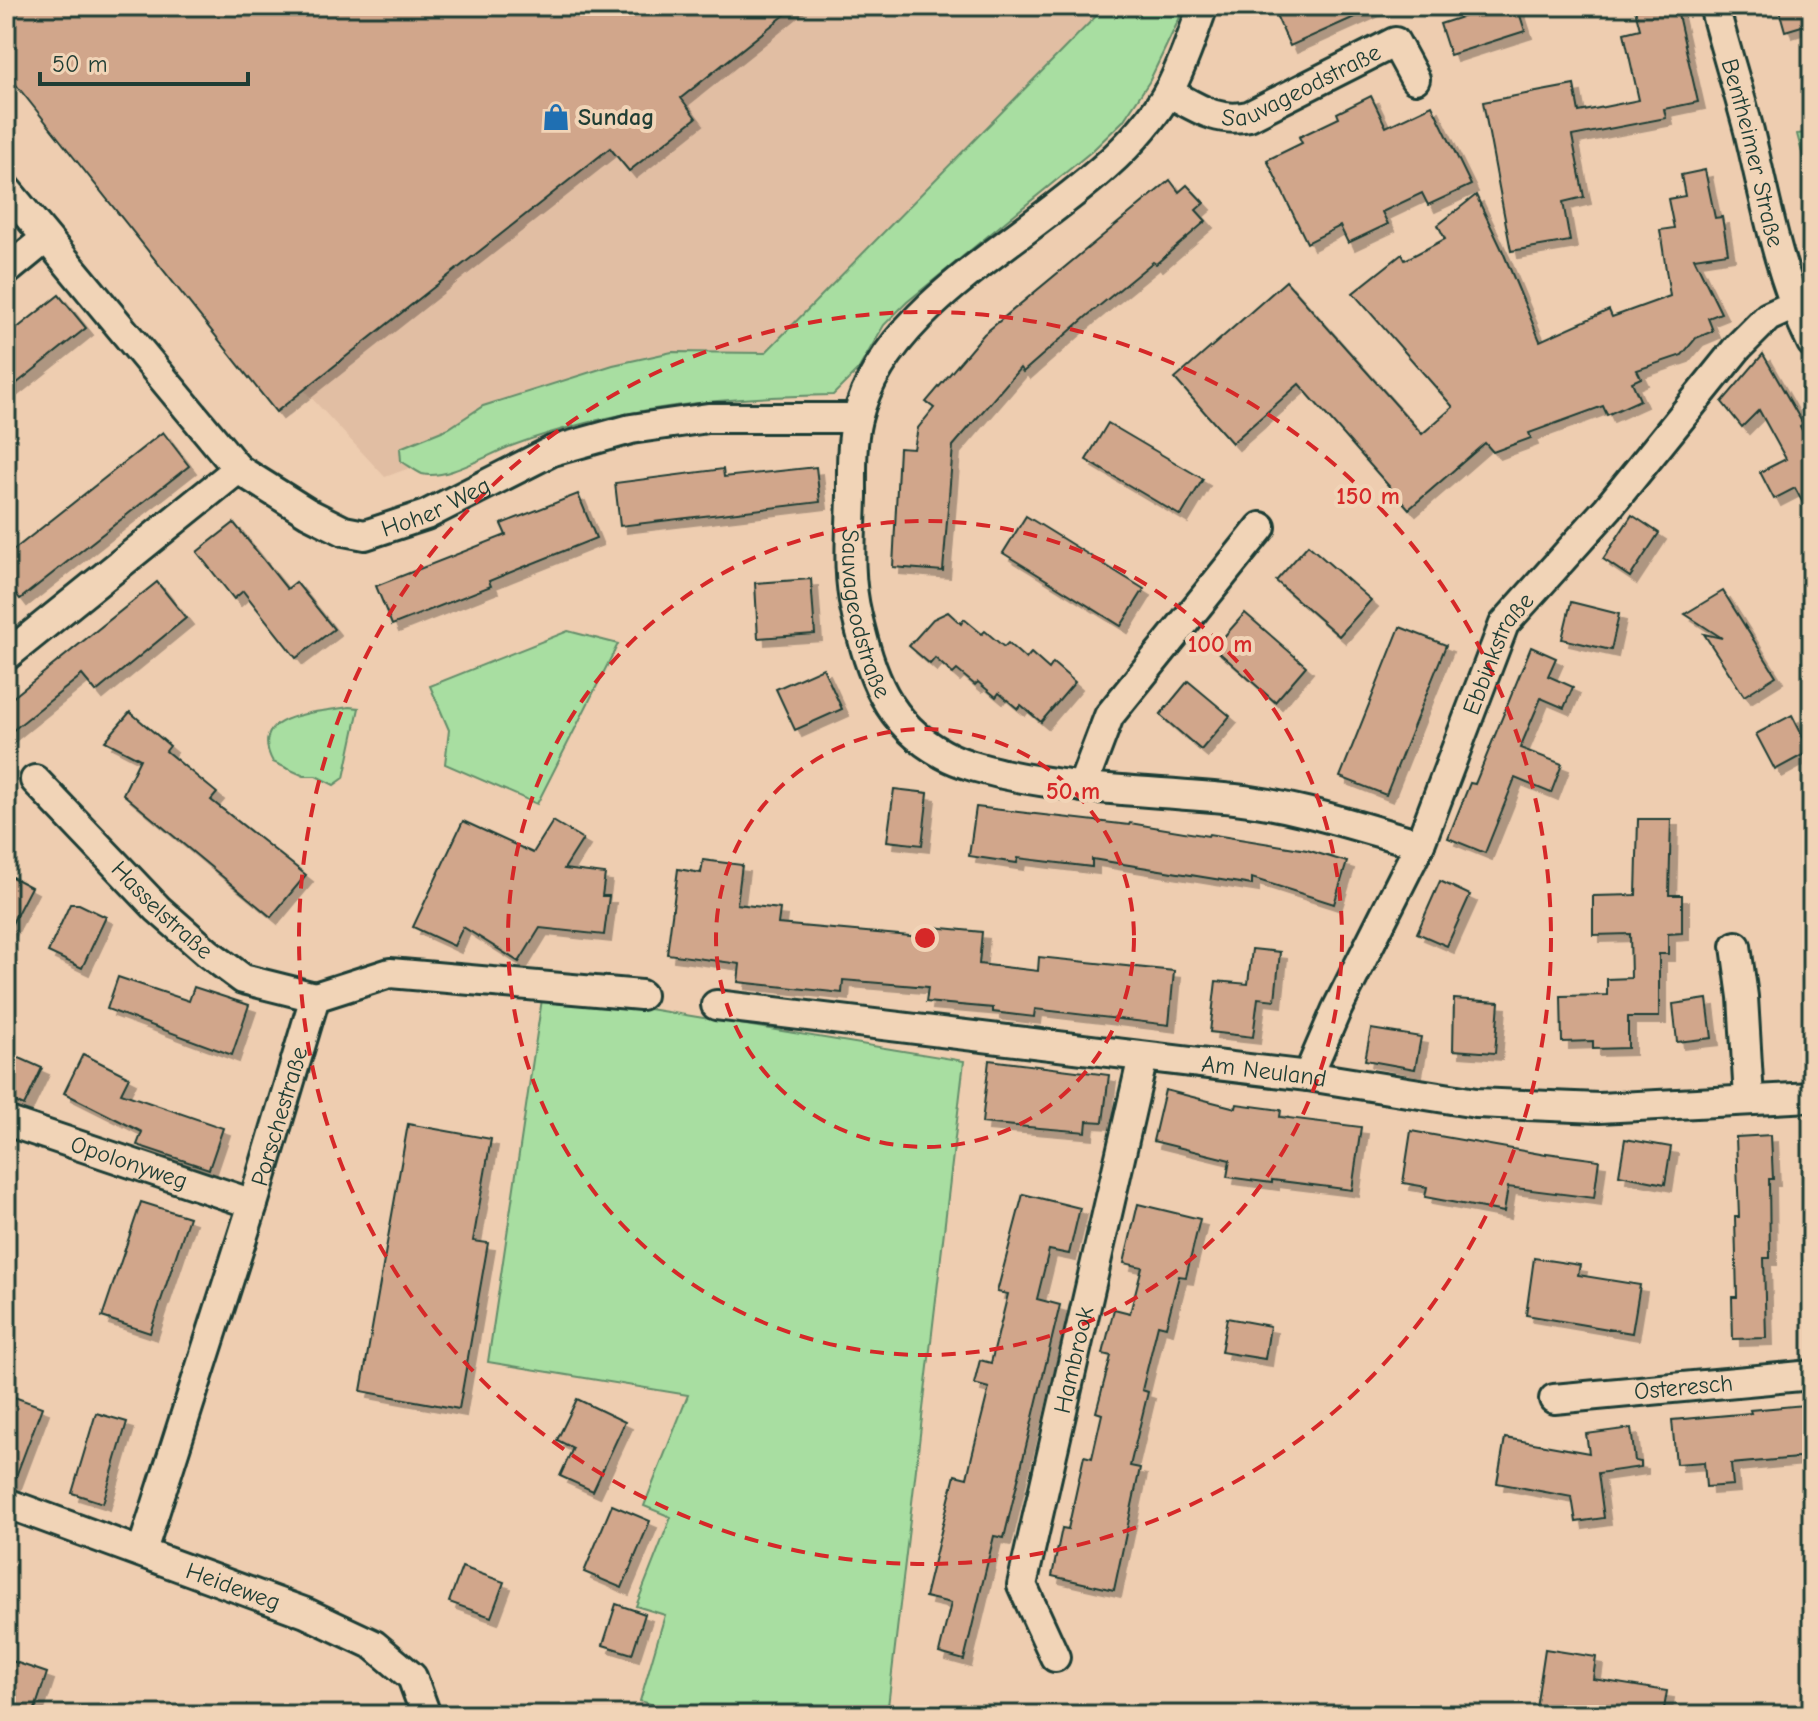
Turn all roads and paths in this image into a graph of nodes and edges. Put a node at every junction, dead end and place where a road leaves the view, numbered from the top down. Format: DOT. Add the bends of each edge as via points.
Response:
graph roads {
  1 [pos="1203,6"];
  2 [pos="1714,6"];
  3 [pos="1415,79"];
  4 [pos="1168,92"];
  5 [pos="6,189"];
  6 [pos="45,239"];
  7 [pos="6,271"];
  8 [pos="1802,300"];
  9 [pos="1812,343"];
  10 [pos="857,418"];
  11 [pos="238,469"];
  12 [pos="1261,527"];
  13 [pos="6,656"];
  14 [pos="35,780"];
  15 [pos="1082,787"];
  16 [pos="1420,844"];
  17 [pos="1736,946"];
  18 [pos="641,995"];
  19 [pos="315,997"];
  20 [pos="716,1005"];
  21 [pos="1143,1057"];
  22 [pos="1308,1076"];
  23 [pos="1812,1097"];
  24 [pos="1749,1099"];
  25 [pos="6,1121"];
  26 [pos="253,1204"];
  27 [pos="1812,1375"];
  28 [pos="1554,1399"];
  29 [pos="6,1503"];
  30 [pos="142,1551"];
  31 [pos="1055,1657"];
  32 [pos="426,1715"];
  1 -- 4 [label="street, Sauvageodstraße"];
  2 -- 8 [label="street, Bentheimer Straße" via="1776,250"];
  3 -- 4 [label="street, Sauvageodstraße" via="1395,42 1249,116 1230,120"];
  4 -- 10 [label="street, Sauvageodstraße" via="1119,153 934,302 895,343"];
  5 -- 6 [label="street, Hoher Weg"];
  6 -- 7 [label="street"];
  6 -- 11 [label="street, Hoher Weg"];
  8 -- 9 [label="street, Bentheimer Straße"];
  8 -- 16 [label="street, Ebbinkstraße" via="1768,317 1738,347 1608,508 1504,624"];
  10 -- 11 [label="street, Hoher Weg" via="708,418 631,429 552,451 426,515 365,535 308,513"];
  10 -- 15 [label="street, Sauvageodstraße" via="848,557 867,658 881,694 921,740 944,755 980,768"];
  11 -- 13 [label="street"];
  12 -- 15 [label="street" via="1109,716"];
  14 -- 19 [label="street, Hasselstraße" via="158,909 208,953 243,979"];
  15 -- 16 [label="street, Sauvageodstraße" via="1274,804"];
  16 -- 22 [label="street, Ebbinkstraße"];
  17 -- 24 [label="street"];
  18 -- 19 [label="street" via="390,973"];
  19 -- 26 [label="street, Porschestraße"];
  20 -- 21 [label="street, Am Neuland"];
  21 -- 22 [label="street, Am Neuland"];
  21 -- 31 [label="street, Hambrook" via="1022,1585"];
  22 -- 24 [label="street, Am Neuland" via="1476,1103 1599,1108"];
  23 -- 24 [label="street, Am Neuland"];
  25 -- 26 [label="street, Opolonyweg"];
  26 -- 30 [label="street, Porschestraße"];
  27 -- 28 [label="street, Osteresch"];
  29 -- 30 [label="street, Heideweg"];
  30 -- 32 [label="street, Heideweg" via="306,1613 374,1645 412,1677"];
}
